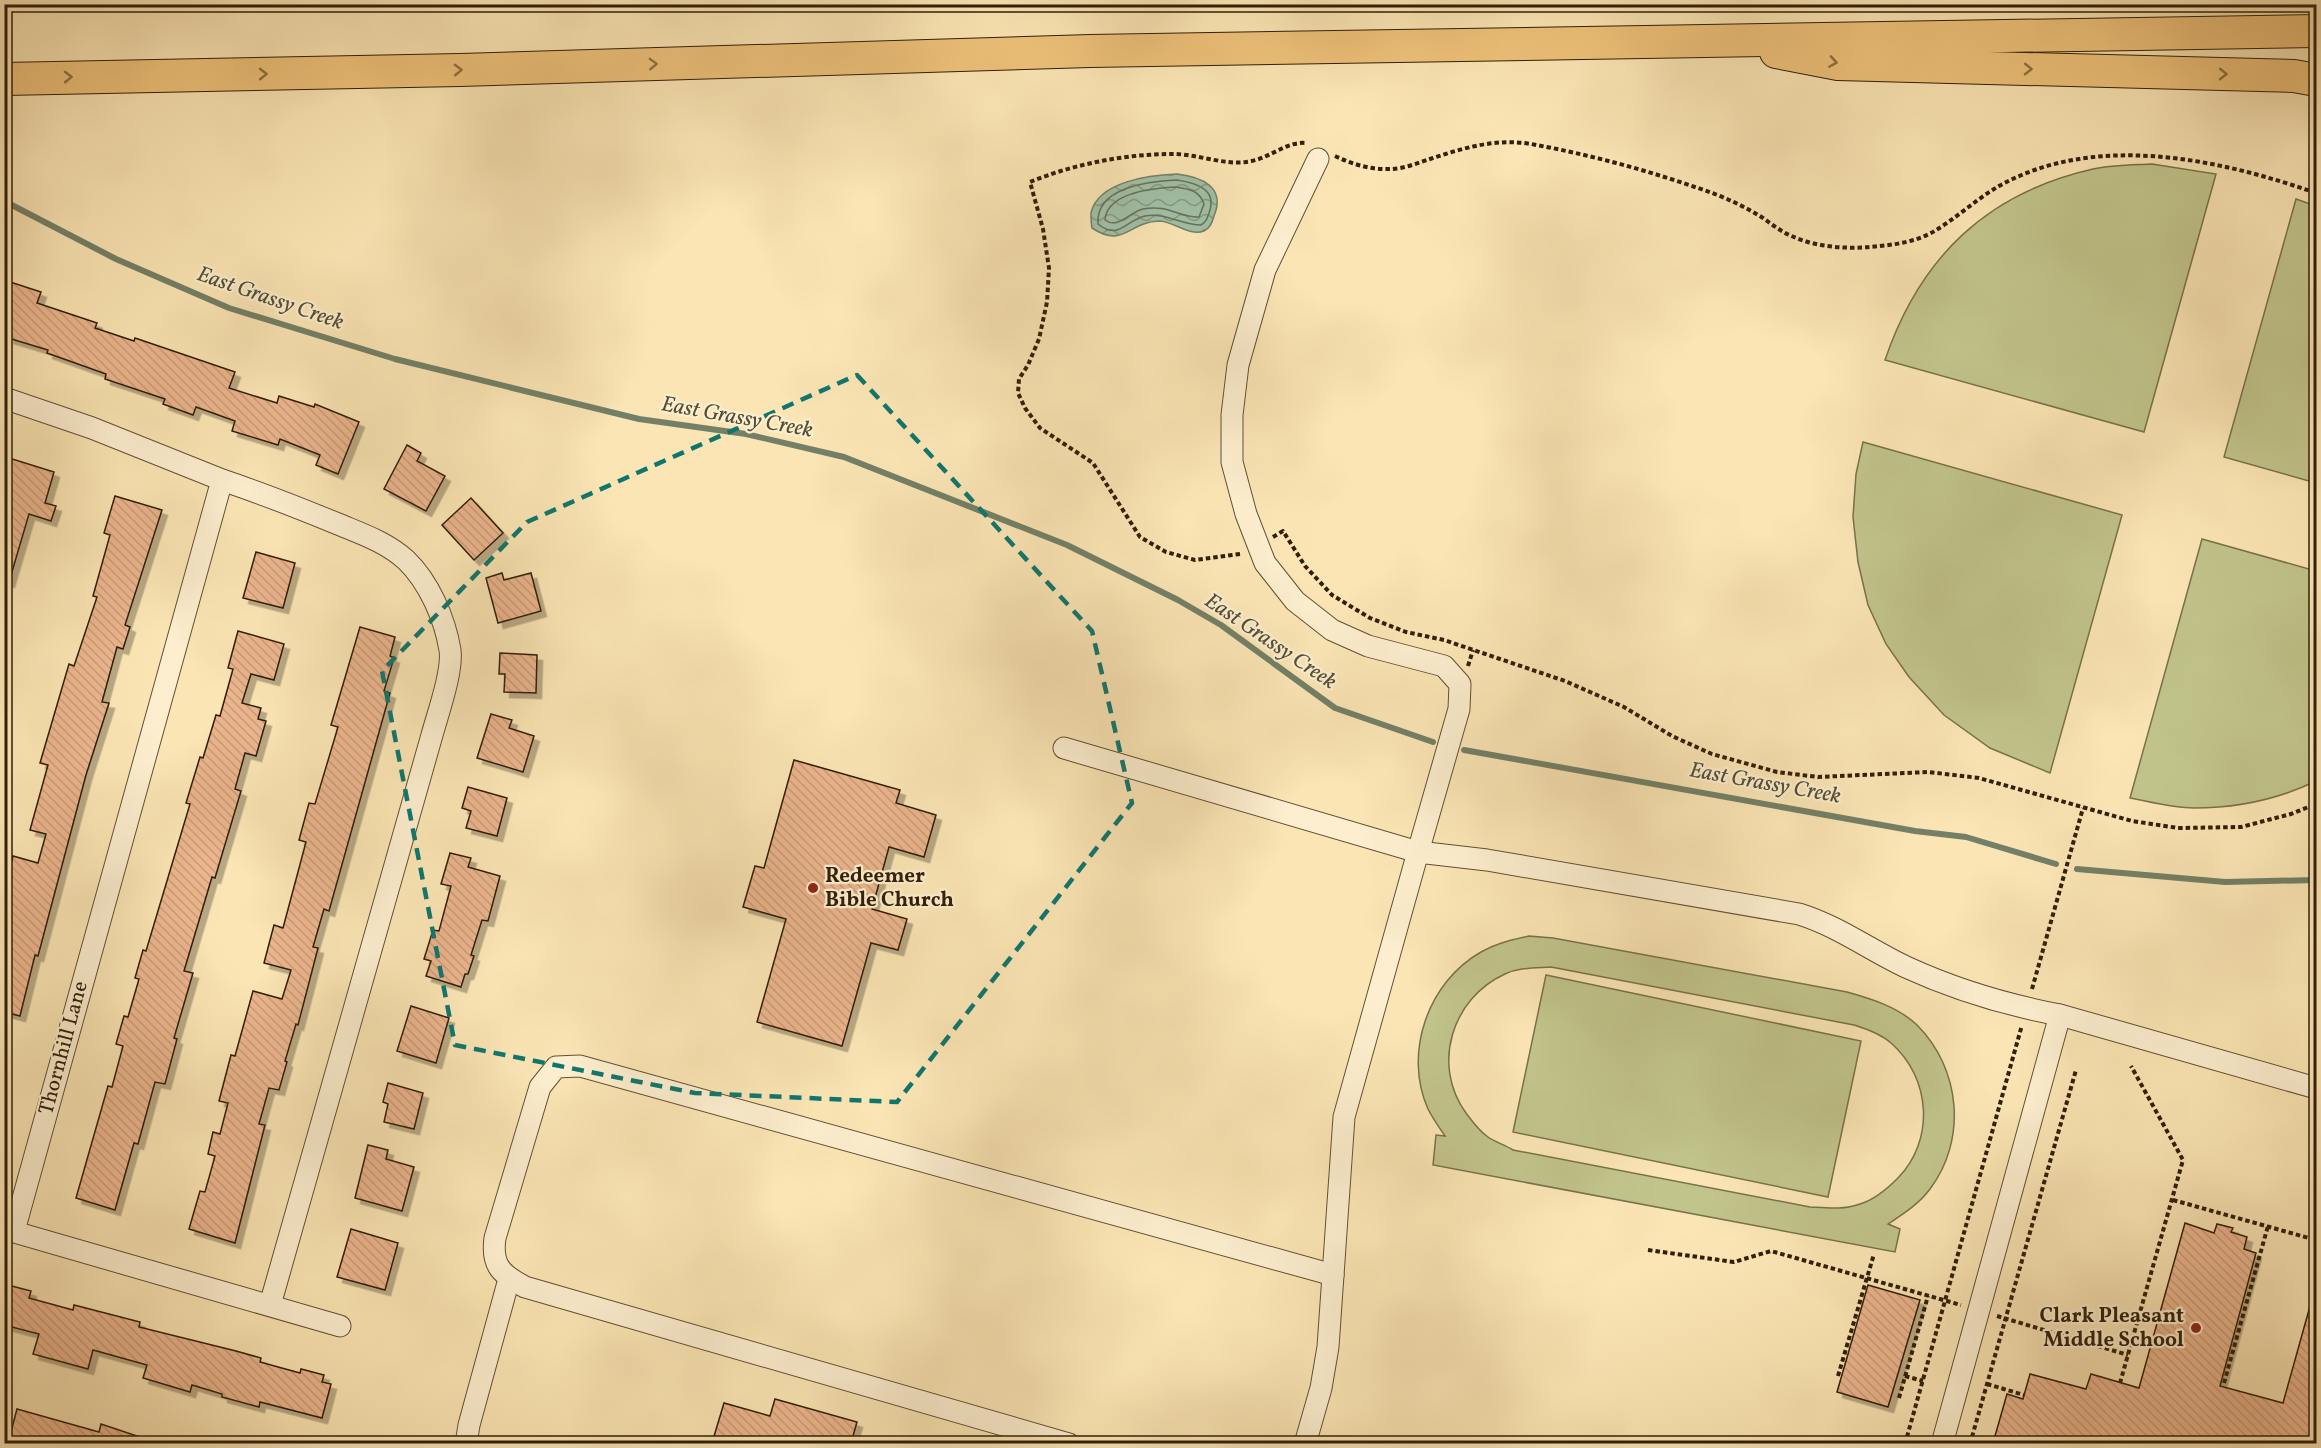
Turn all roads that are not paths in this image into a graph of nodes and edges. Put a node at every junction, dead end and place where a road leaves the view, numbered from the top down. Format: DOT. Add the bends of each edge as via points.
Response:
graph roads {
  1 [pos="2316,31"];
  2 [pos="1714,40"];
  3 [pos="4,79"];
  4 [pos="2316,80"];
  5 [pos="1319,152"];
  6 [pos="4,398"];
  7 [pos="222,480"];
  8 [pos="1064,748"];
  9 [pos="1418,852"];
  10 [pos="2060,1015"];
  11 [pos="2316,1088"];
  12 [pos="9,1230"];
  13 [pos="1333,1275"];
  14 [pos="509,1279"];
  15 [pos="270,1305"];
  16 [pos="340,1326"];
  17 [pos="1314,1414"];
  18 [pos="466,1443"];
  19 [pos="1069,1443"];
  20 [pos="1305,1443"];
  21 [pos="1320,1443"];
  22 [pos="1942,1443"];
  1 -- 2 [label="highway"];
  3 -- 2 [label="highway, one-way"];
  2 -- 4 [label="highway, one-way" via="1838,64 2294,76"];
  5 -- 9 [label="street" via="1265,270 1238,365 1232,462 1265,564 1295,601 1332,630 1368,646 1444,666 1460,684 1459,709"];
  6 -- 7 [label="street"];
  7 -- 12 [label="street, Thornhill Lane"];
  7 -- 15 [label="street" via="382,542 406,561 425,584 438,610 450,651 435,724"];
  8 -- 9 [label="street"];
  9 -- 10 [label="street" via="1487,860 1799,914 1966,992"];
  9 -- 13 [label="street" via="1344,1116"];
  10 -- 11 [label="street"];
  10 -- 22 [label="street"];
  12 -- 15 [label="street"];
  13 -- 14 [label="street" via="570,1065 556,1067 540,1087 501,1217 493,1254"];
  13 -- 17 [label="street" via="1325,1369"];
  14 -- 18 [label="street"];
  14 -- 19 [label="street"];
  15 -- 16 [label="street"];
  17 -- 20 [label="street"];
  17 -- 21 [label="street"];
}
